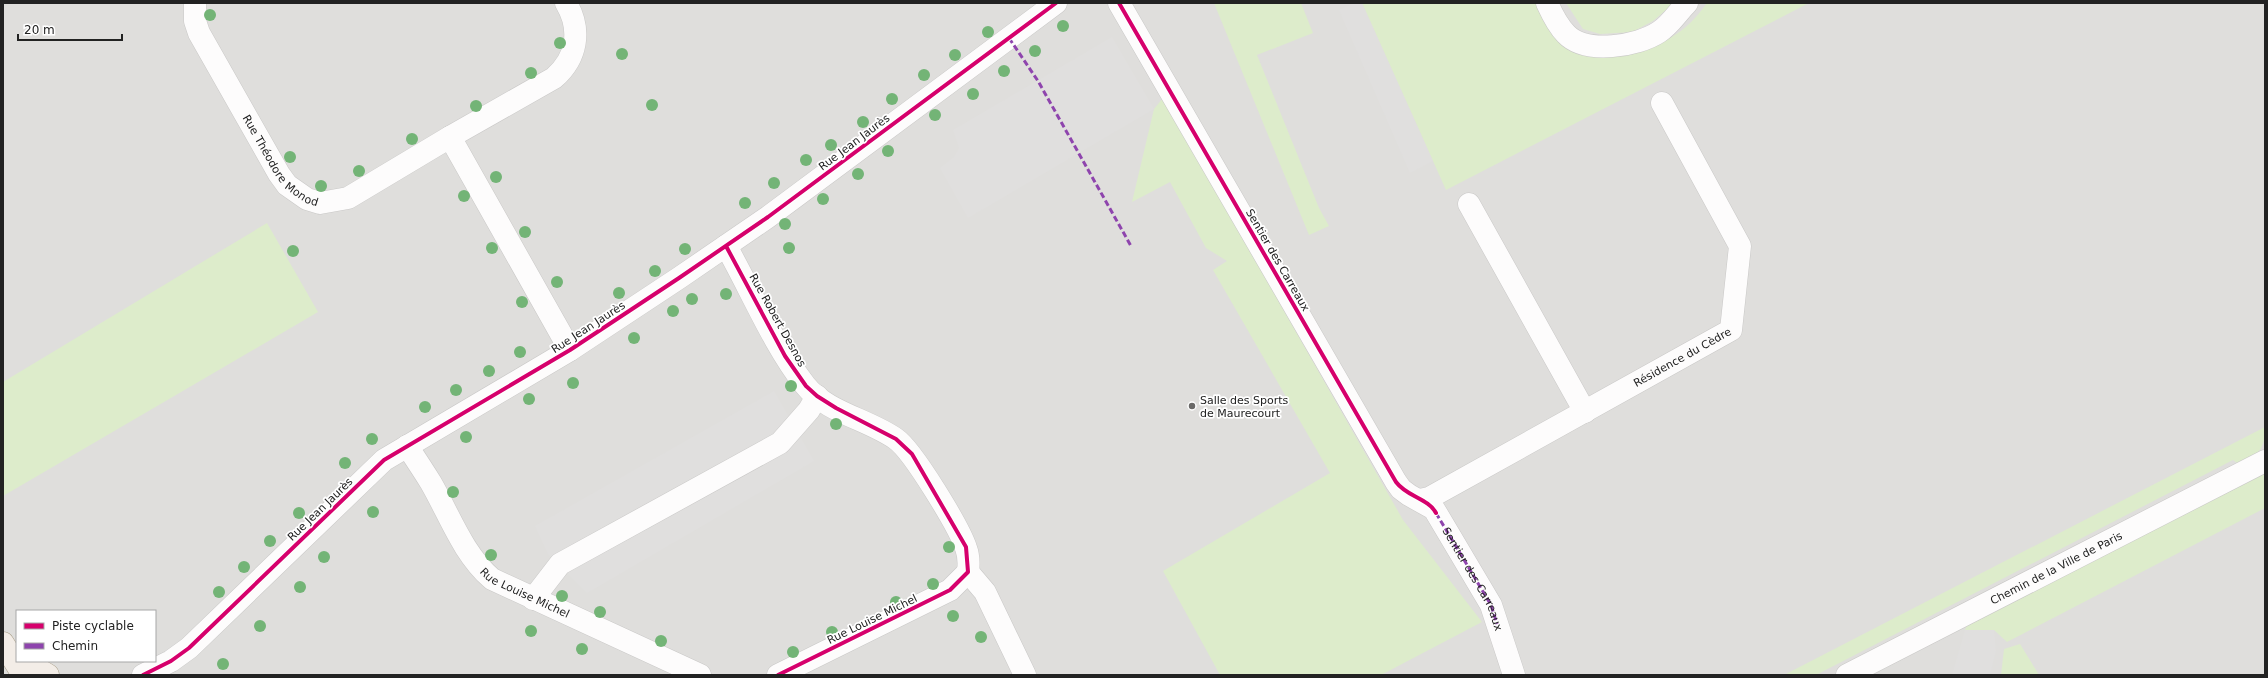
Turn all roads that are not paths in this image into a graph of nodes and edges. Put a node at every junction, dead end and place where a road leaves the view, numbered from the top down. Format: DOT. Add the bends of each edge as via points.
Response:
graph roads {
  1 [pos="195,3"];
  2 [pos="566,3"];
  3 [pos="1056,3"];
  4 [pos="1119,3"];
  5 [pos="1547,3"];
  6 [pos="1687,3"];
  7 [pos="1662,102"];
  8 [pos="450,136"];
  9 [pos="1469,204"];
  10 [pos="726,246"];
  11 [pos="570,350"];
  12 [pos="817,396"];
  13 [pos="1585,412"];
  14 [pos="407,446"];
  15 [pos="2265,460"];
  16 [pos="1428,506"];
  17 [pos="968,572"];
  18 [pos="533,599"];
  19 [pos="3,643"];
  20 [pos="189,648"];
  21 [pos="16,654"];
  22 [pos="27,662"];
  23 [pos="23,675"];
  24 [pos="48,675"];
  25 [pos="143,675"];
  26 [pos="176,675"];
  27 [pos="700,675"];
  28 [pos="778,675"];
  29 [pos="1025,675"];
  30 [pos="1514,675"];
  31 [pos="1847,675"];
  1 -- 8 [label="street, Rue Théodore Monod" via="195,21 199,33 279,174 287,185 307,199 320,203 348,198"];
  2 -- 8 [label="street, Rue Théodore Monod" via="572,13 577,35 571,57 564,69 554,78"];
  3 -- 10 [label="street, Rue Jean Jaurès"];
  4 -- 16 [label="street, Sentier des Carreaux" via="1396,482 1401,489"];
  5 -- 6 [label="street" via="1567,36 1581,42 1612,46 1630,44 1660,31"];
  7 -- 13 [label="street, Résidence du Cèdre" via="1740,246 1732,330"];
  8 -- 11 [label="street"];
  9 -- 13 [label="street"];
  10 -- 11 [label="street, Rue Jean Jaurès"];
  10 -- 12 [label="street, Rue Robert Desnos" via="786,356 806,386"];
  11 -- 14 [label="street, Rue Jean Jaurès"];
  12 -- 17 [label="street, Rue Robert Desnos" via="896,439 912,454 966,547"];
  12 -- 18 [label="street" via="809,410 780,442 560,564"];
  13 -- 16 [label="street, Résidence du Cèdre" via="1429,498"];
  14 -- 18 [label="street, Rue Louise Michel" via="479,568 492,579"];
  14 -- 20 [label="street, Rue Jean Jaurès" via="384,460"];
  15 -- 31 [label="street, Chemin de la Ville de Paris"];
  16 -- 30 [label="street, Sentier des Carreaux" via="1491,605"];
  17 -- 28 [label="street, Rue Louise Michel" via="950,590"];
  17 -- 29 [label="street" via="985,592"];
  18 -- 27 [label="street, Rue Louise Michel"];
  19 -- 21 [label="main road"];
  19 -- 23 [label="main road"];
  20 -- 25 [label="street, Rue Jean Jaurès" via="171,661"];
  20 -- 26 [label="street, Rue Jean Jaurès"];
  22 -- 24 [label="main road"];
}
